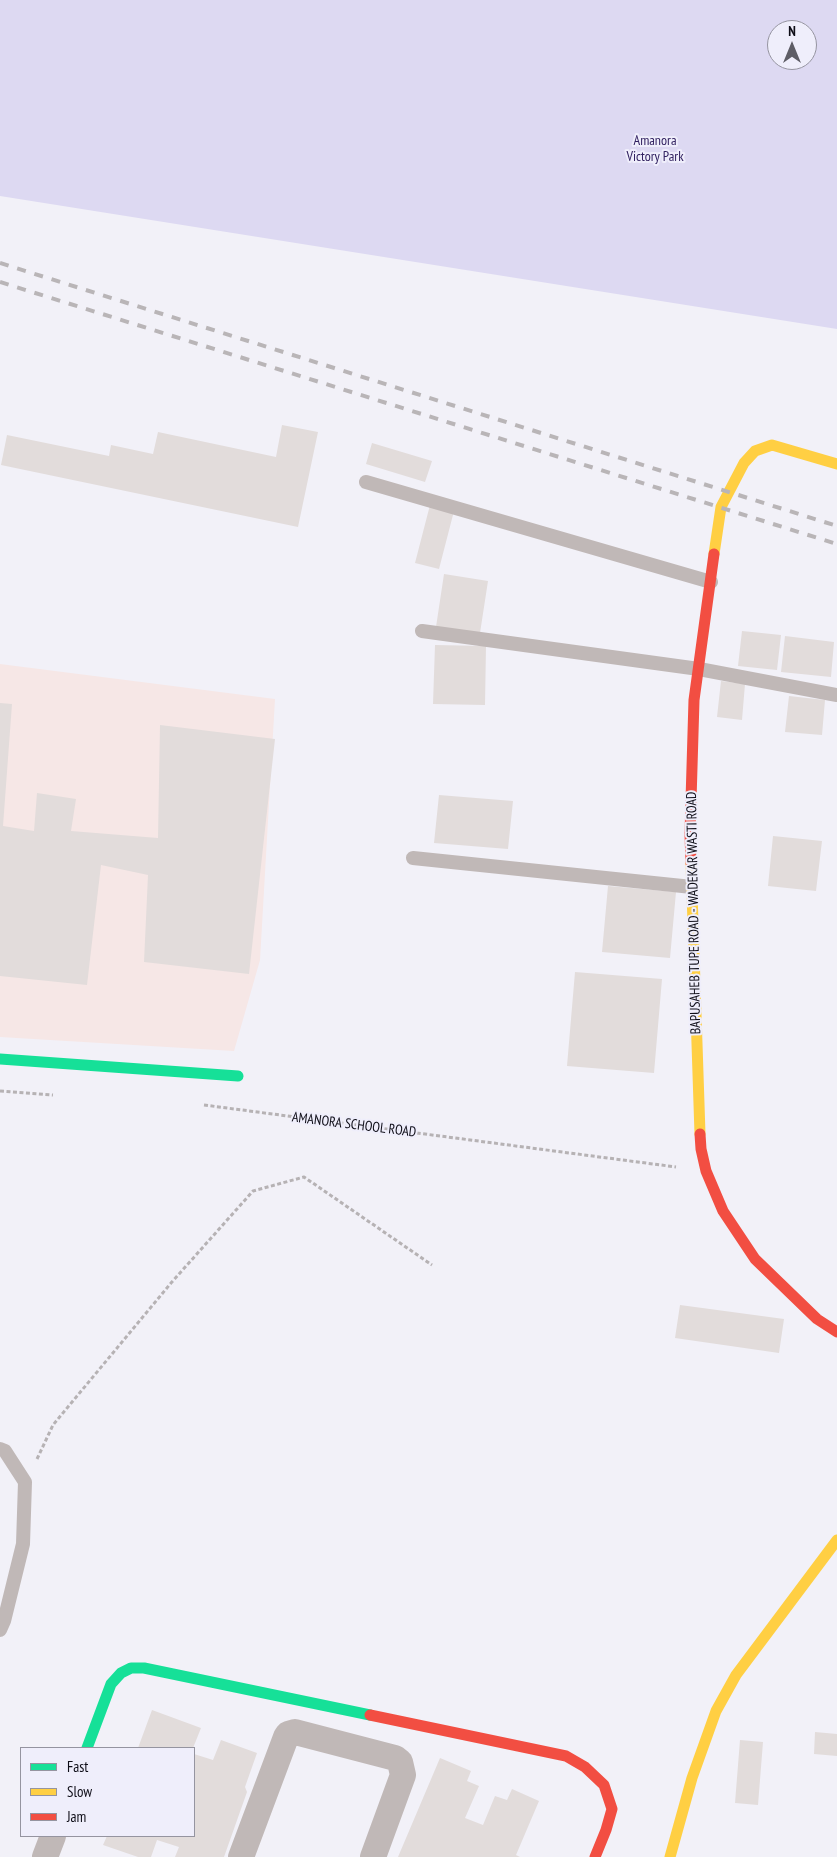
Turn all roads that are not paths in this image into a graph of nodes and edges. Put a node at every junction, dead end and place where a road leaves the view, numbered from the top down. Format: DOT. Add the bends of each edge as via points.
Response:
graph roads {
  1 [pos="837,464"];
  2 [pos="366,482"];
  3 [pos="711,582"];
  4 [pos="422,631"];
  5 [pos="699,669"];
  6 [pos="837,695"];
  7 [pos="412,858"];
  8 [pos="692,886"];
  9 [pos="0,1059"];
  10 [pos="238,1076"];
  11 [pos="837,1332"];
  12 [pos="0,1449"];
  13 [pos="837,1540"];
  14 [pos="0,1630"];
  15 [pos="87,1747"];
  16 [pos="53,1837"];
  17 [pos="45,1857"];
  18 [pos="241,1857"];
  19 [pos="373,1857"];
  20 [pos="595,1857"];
  21 [pos="670,1857"];
  1 -- 3 [label="street, BAPUSAHEB TUPE ROAD - WADEKAR WASTI ROAD" via="772,445 755,451 744,463 721,507"];
  2 -- 3 [label="lane"];
  3 -- 5 [label="street, BAPUSAHEB TUPE ROAD - WADEKAR WASTI ROAD"];
  4 -- 5 [label="lane"];
  5 -- 6 [label="lane"];
  5 -- 8 [label="street, BAPUSAHEB TUPE ROAD - WADEKAR WASTI ROAD" via="694,700 690,824"];
  7 -- 8 [label="lane"];
  8 -- 11 [label="street, BAPUSAHEB TUPE ROAD - WADEKAR WASTI ROAD" via="700,1140 706,1171 723,1211 755,1260 817,1319"];
  9 -- 10 [label="street"];
  12 -- 14 [label="lane" via="5,1451 25,1482 23,1544"];
  13 -- 21 [label="street" via="736,1675 716,1711 692,1778"];
  15 -- 20 [label="street" via="111,1684 132,1668 144,1668 566,1756 585,1767 604,1785 612,1809"];
  16 -- 17 [label="street"];
  18 -- 19 [label="street" via="286,1737 295,1732 400,1762 403,1775"];
}
